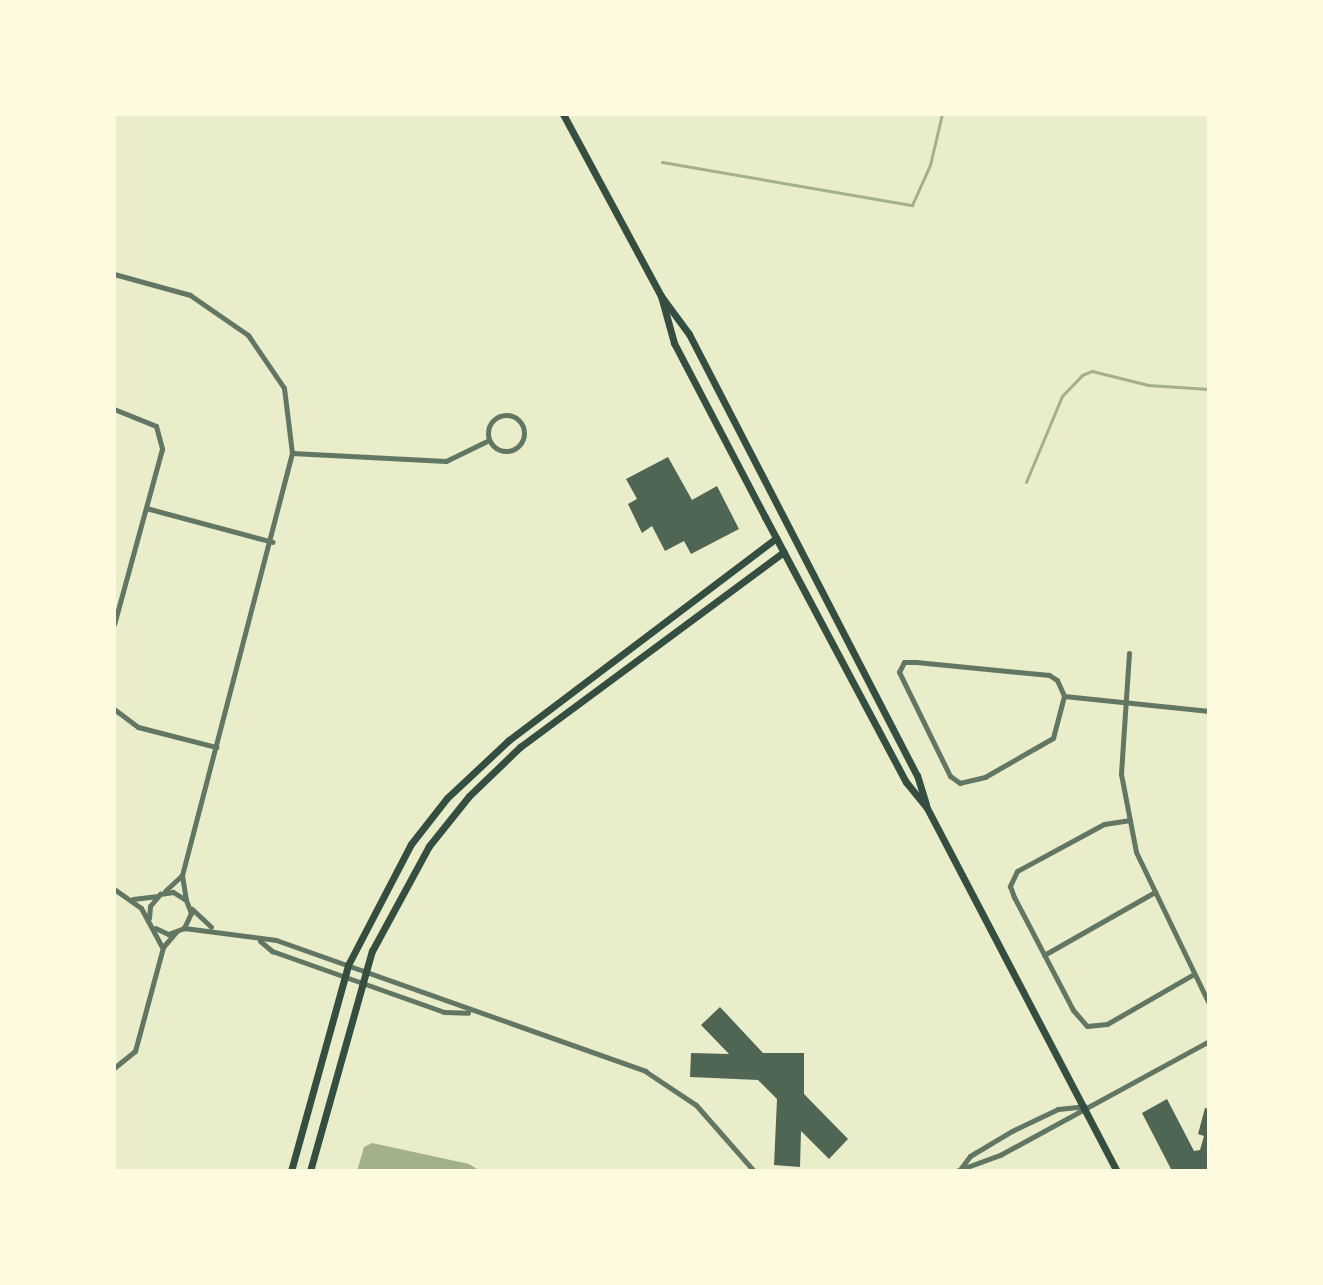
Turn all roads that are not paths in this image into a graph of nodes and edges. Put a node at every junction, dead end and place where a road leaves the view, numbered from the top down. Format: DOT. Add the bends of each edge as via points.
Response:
graph roads {
  1 [pos="563,114"];
  2 [pos="114,274"];
  3 [pos="661,296"];
  4 [pos="114,409"];
  5 [pos="489,440"];
  6 [pos="292,453"];
  7 [pos="146,508"];
  8 [pos="776,538"];
  9 [pos="273,542"];
  10 [pos="784,552"];
  11 [pos="114,624"];
  12 [pos="1129,653"];
  13 [pos="1064,696"];
  14 [pos="1124,702"];
  15 [pos="114,709"];
  16 [pos="1209,711"];
  17 [pos="216,747"];
  18 [pos="927,808"];
  19 [pos="1130,820"];
  20 [pos="182,875"];
  21 [pos="114,889"];
  22 [pos="1155,892"];
  23 [pos="160,894"];
  24 [pos="132,899"];
  25 [pos="186,900"];
  26 [pos="190,908"];
  27 [pos="149,918"];
  28 [pos="155,928"];
  29 [pos="184,928"];
  30 [pos="211,928"];
  31 [pos="176,932"];
  32 [pos="260,941"];
  33 [pos="163,947"];
  34 [pos="1044,955"];
  35 [pos="348,965"];
  36 [pos="366,971"];
  37 [pos="1194,974"];
  38 [pos="344,976"];
  39 [pos="362,982"];
  40 [pos="1209,1004"];
  41 [pos="470,1013"];
  42 [pos="1209,1041"];
  43 [pos="114,1068"];
  44 [pos="1085,1106"];
  45 [pos="958,1170"];
  46 [pos="291,1171"];
  47 [pos="310,1171"];
  48 [pos="754,1171"];
  49 [pos="1117,1171"];
  1 -- 3 [label="main road"];
  2 -- 6 [label="street" via="190,295 248,335 284,388"];
  3 -- 8 [label="main road" via="674,343"];
  3 -- 18 [label="main road" via="689,334 781,508 917,775"];
  4 -- 7 [label="street" via="156,426 161,436"];
  5 -- 5 [label="street" via="499,450 513,450 523,439 522,425 512,416 498,416 489,426"];
  5 -- 6 [label="street" via="446,461"];
  6 -- 9 [label="street"];
  7 -- 9 [label="street"];
  7 -- 11 [label="street"];
  8 -- 10 [label="main road"];
  8 -- 35 [label="main road" via="509,740 447,798 385,886"];
  9 -- 17 [label="street"];
  10 -- 18 [label="main road" via="906,782"];
  10 -- 36 [label="main road" via="520,747 469,796 399,894"];
  12 -- 14 [label="street"];
  13 -- 13 [label="street" via="1049,675 916,662 904,662 899,672 950,776 960,783 985,777 1053,738"];
  13 -- 14 [label="street"];
  14 -- 16 [label="street"];
  14 -- 19 [label="street" via="1121,774"];
  15 -- 17 [label="street" via="138,727"];
  17 -- 20 [label="street"];
  18 -- 44 [label="main road"];
  19 -- 22 [label="street" via="1136,852"];
  19 -- 34 [label="street" via="1091,830 1011,878 1014,897"];
  20 -- 23 [label="street"];
  20 -- 25 [label="street"];
  21 -- 24 [label="street"];
  22 -- 34 [label="street"];
  22 -- 37 [label="street"];
  23 -- 24 [label="street"];
  23 -- 25 [label="street"];
  23 -- 27 [label="street"];
  24 -- 27 [label="street"];
  25 -- 26 [label="street"];
  26 -- 29 [label="street"];
  26 -- 30 [label="street"];
  27 -- 28 [label="street"];
  28 -- 31 [label="street"];
  28 -- 33 [label="street"];
  29 -- 30 [label="street"];
  29 -- 31 [label="street"];
  30 -- 32 [label="street"];
  31 -- 33 [label="street"];
  32 -- 35 [label="street" via="276,940"];
  32 -- 38 [label="street" via="272,951"];
  33 -- 43 [label="street" via="135,1051"];
  34 -- 37 [label="street" via="1079,1020 1095,1028"];
  35 -- 36 [label="street"];
  35 -- 38 [label="main road"];
  36 -- 39 [label="main road"];
  36 -- 41 [label="street"];
  37 -- 40 [label="street"];
  38 -- 39 [label="street"];
  38 -- 46 [label="main road"];
  39 -- 41 [label="street" via="444,1012"];
  39 -- 47 [label="main road"];
  41 -- 48 [label="street" via="663,1081 696,1105"];
  42 -- 44 [label="street"];
  44 -- 45 [label="street" via="1000,1155"];
  44 -- 45 [label="street" via="1058,1109 1022,1126 970,1156"];
  44 -- 49 [label="main road"];
}
